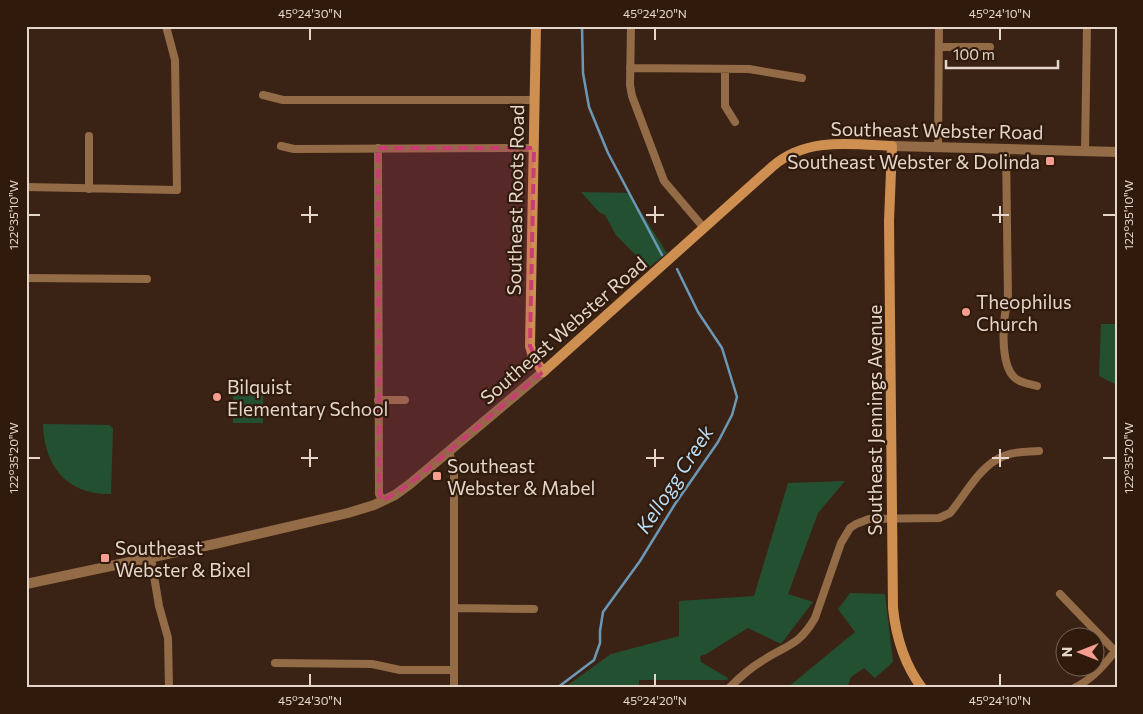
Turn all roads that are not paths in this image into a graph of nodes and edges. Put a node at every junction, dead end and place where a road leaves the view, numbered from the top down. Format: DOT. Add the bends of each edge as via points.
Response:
graph roads {
  1 [pos="166,26"];
  2 [pos="536,26"];
  3 [pos="631,26"];
  4 [pos="939,26"];
  5 [pos="1087,26"];
  6 [pos="939,47"];
  7 [pos="990,47"];
  8 [pos="630,68"];
  9 [pos="725,69"];
  10 [pos="802,78"];
  11 [pos="263,95"];
  12 [pos="535,100"];
  13 [pos="735,122"];
  14 [pos="89,136"];
  15 [pos="281,146"];
  16 [pos="892,146"];
  17 [pos="378,148"];
  18 [pos="534,148"];
  19 [pos="938,148"];
  20 [pos="1006,149"];
  21 [pos="1085,151"];
  22 [pos="1117,152"];
  23 [pos="26,187"];
  24 [pos="89,189"];
  25 [pos="704,228"];
  26 [pos="26,278"];
  27 [pos="147,279"];
  28 [pos="543,372"];
  29 [pos="1037,386"];
  30 [pos="378,400"];
  31 [pos="405,400"];
  32 [pos="1039,451"];
  33 [pos="449,452"];
  34 [pos="383,501"];
  35 [pos="892,518"];
  36 [pos="151,558"];
  37 [pos="26,584"];
  38 [pos="1060,594"];
  39 [pos="454,608"];
  40 [pos="534,609"];
  41 [pos="275,663"];
  42 [pos="454,670"];
  43 [pos="169,688"];
  44 [pos="454,688"];
  45 [pos="728,688"];
  46 [pos="922,688"];
  47 [pos="1074,688"];
  1 -- 24 [label="street" via="175,60 177,190"];
  2 -- 12 [label="main road, Southeast Roots Road"];
  3 -- 8 [label="street"];
  4 -- 6 [label="street"];
  5 -- 21 [label="street"];
  6 -- 7 [label="street"];
  6 -- 19 [label="street"];
  8 -- 9 [label="street"];
  8 -- 25 [label="street" via="632,96 664,181"];
  9 -- 10 [label="street" via="756,70"];
  9 -- 13 [label="street" via="725,106"];
  11 -- 12 [label="street" via="283,100"];
  12 -- 18 [label="main road, Southeast Roots Road"];
  14 -- 24 [label="street"];
  15 -- 17 [label="street" via="294,149"];
  16 -- 19 [label="street, Southeast Webster Road"];
  16 -- 25 [label="main road, Southeast Webster Road" via="827,144 796,151 773,166"];
  16 -- 35 [label="main road, Southeast Jennings Avenue" via="889,221"];
  17 -- 18 [label="street"];
  17 -- 30 [label="street"];
  18 -- 28 [label="main road, Southeast Roots Road" via="530,346"];
  19 -- 20 [label="street, Southeast Webster Road"];
  20 -- 21 [label="street, Southeast Webster Road"];
  20 -- 29 [label="street" via="1008,299 1004,318 1005,356 1014,378"];
  21 -- 22 [label="street, Southeast Webster Road"];
  23 -- 24 [label="street"];
  25 -- 28 [label="main road, Southeast Webster Road"];
  26 -- 27 [label="street"];
  28 -- 33 [label="street, Southeast Webster Road"];
  30 -- 31 [label="street"];
  30 -- 34 [label="street" via="379,494"];
  32 -- 35 [label="street" via="1006,455 992,462 946,516"];
  33 -- 34 [label="street, Southeast Webster Road"];
  33 -- 39 [label="street" via="454,468"];
  34 -- 36 [label="street, Southeast Webster Road" via="348,513"];
  35 -- 45 [label="street" via="869,519 850,528 841,543 810,628 797,642 761,661"];
  35 -- 46 [label="main road, Southeast Jennings Avenue" via="893,608 897,635 908,666"];
  36 -- 37 [label="street, Southeast Webster Road"];
  36 -- 43 [label="street" via="168,638"];
  38 -- 47 [label="street" via="1115,651 1102,668"];
  39 -- 40 [label="street"];
  39 -- 42 [label="street"];
  41 -- 42 [label="street" via="372,664 400,670"];
  42 -- 44 [label="street"];
}
